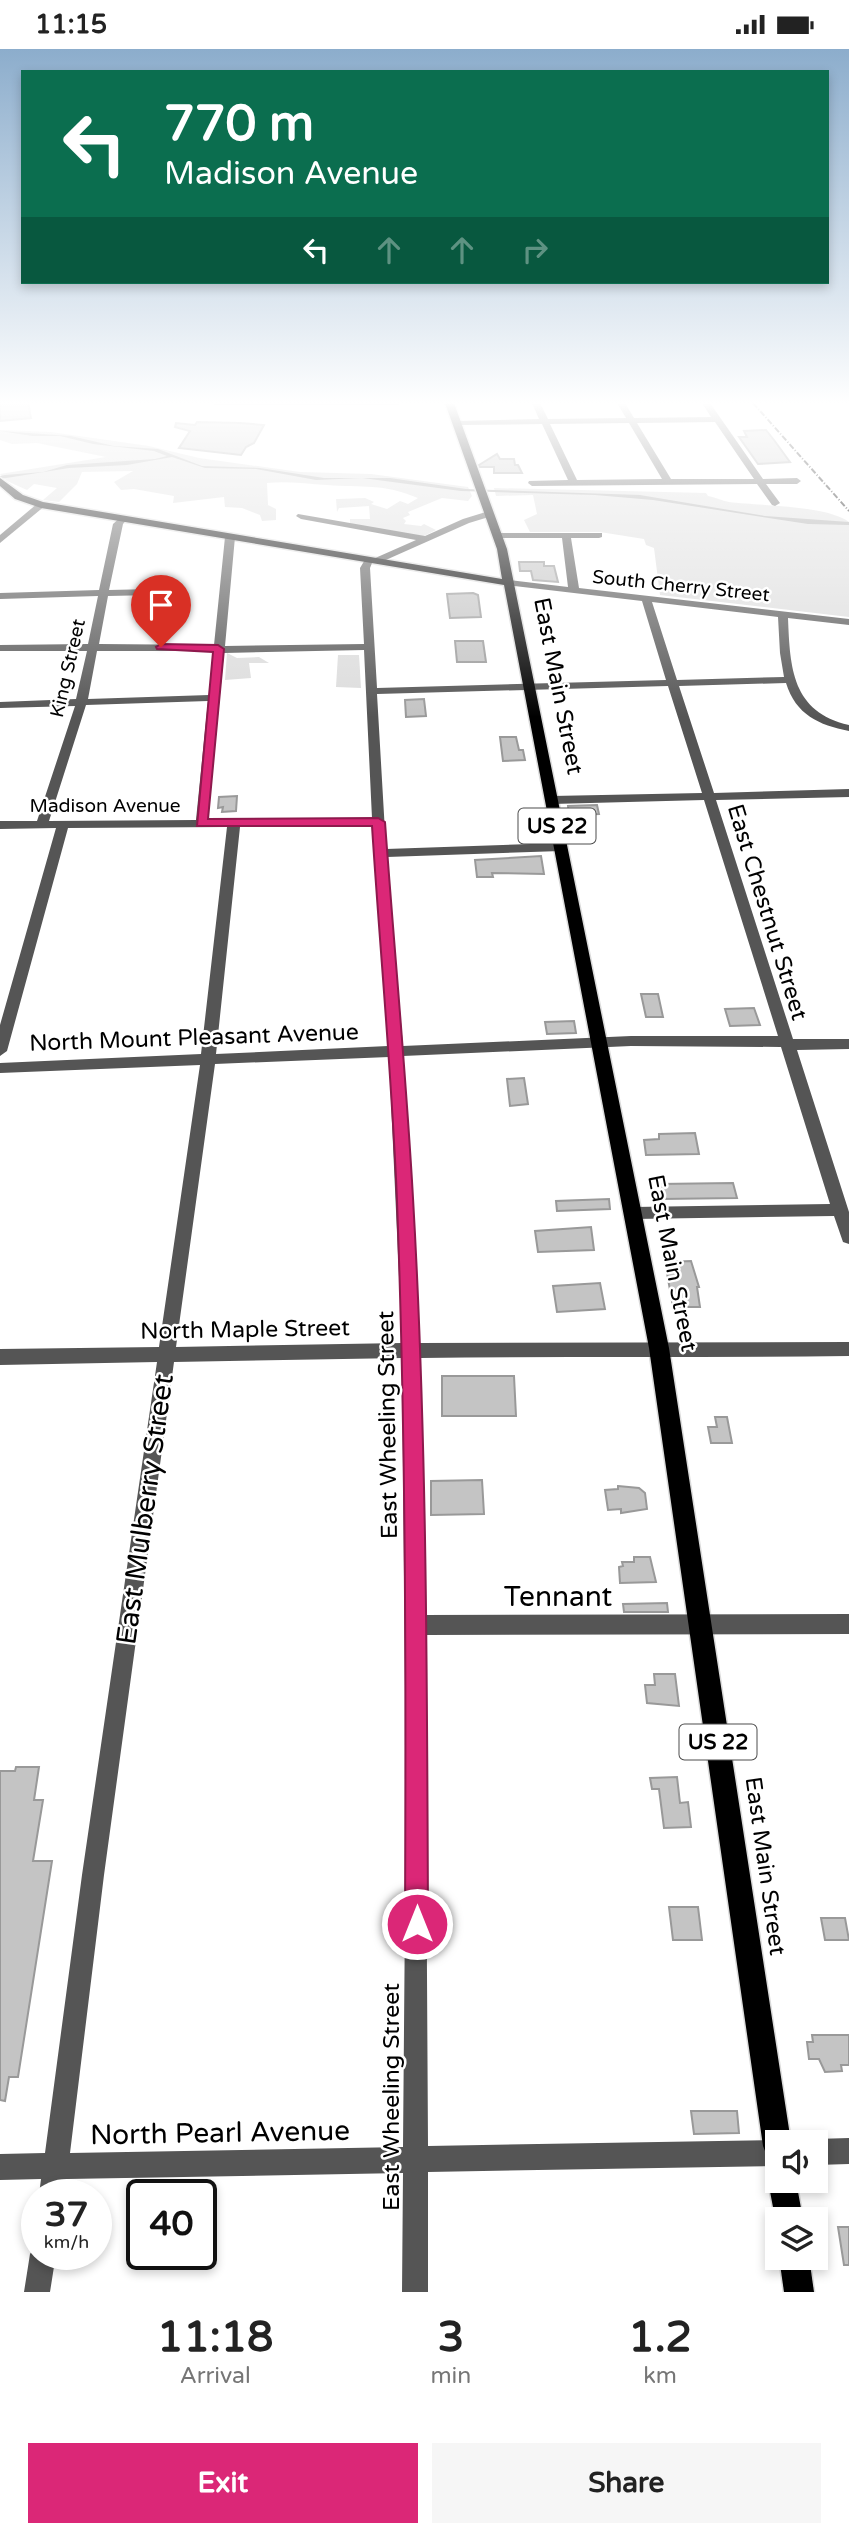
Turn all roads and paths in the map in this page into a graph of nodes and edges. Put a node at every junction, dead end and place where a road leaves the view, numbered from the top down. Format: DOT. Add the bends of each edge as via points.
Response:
graph roads {
  1 [pos="38,508"];
  2 [pos="56,508"];
  3 [pos="487,508"];
  4 [pos="489,514"];
  5 [pos="301,516"];
  6 [pos="122,519"];
  7 [pos="498,535"];
  8 [pos="566,535"];
  9 [pos="599,535"];
  10 [pos="230,537"];
  11 [pos="426,539"];
  12 [pos="0,540"];
  13 [pos="372,561"];
  14 [pos="509,583"];
  15 [pos="574,591"];
  16 [pos="153,592"];
  17 [pos="104,594"];
  18 [pos="0,596"];
  19 [pos="646,599"];
  20 [pos="783,614"];
  21 [pos="849,622"];
  22 [pos="92,647"];
  23 [pos="369,647"];
  24 [pos="0,648"];
  25 [pos="218,649"];
  26 [pos="791,680"];
  27 [pos="674,684"];
  28 [pos="530,687"];
  29 [pos="372,691"];
  30 [pos="214,698"];
  31 [pos="81,704"];
  32 [pos="0,705"];
  33 [pos="849,728"];
  34 [pos="849,793"];
  35 [pos="709,796"];
  36 [pos="552,800"];
  37 [pos="378,822"];
  38 [pos="202,823"];
  39 [pos="234,823"];
  40 [pos="42,824"];
  41 [pos="63,824"];
  42 [pos="0,825"];
  43 [pos="561,847"];
  44 [pos="381,853"];
  45 [pos="785,1041"];
  46 [pos="600,1042"];
  47 [pos="849,1044"];
  48 [pos="0,1051"];
  49 [pos="395,1051"];
  50 [pos="208,1060"];
  51 [pos="0,1068"];
  52 [pos="841,1210"];
  53 [pos="634,1213"];
  54 [pos="849,1237"];
  55 [pos="659,1348"];
  56 [pos="849,1349"];
  57 [pos="411,1350"];
  58 [pos="0,1357"];
  59 [pos="165,1357"];
  60 [pos="849,1624"];
  61 [pos="416,1625"];
  62 [pos="701,1625"];
  63 [pos="775,2130"];
  64 [pos="849,2151"];
  65 [pos="828,2152"];
  66 [pos="765,2153"];
  67 [pos="416,2160"];
  68 [pos="0,2167"];
  69 [pos="56,2168"];
  70 [pos="54,2179"];
  71 [pos="40,2270"];
  72 [pos="796,2270"];
  73 [pos="37,2292"];
  74 [pos="415,2292"];
  75 [pos="799,2292"];
  1 -- 12 [label="street"];
  2 -- 6 [label="main road"];
  3 -- 4 [label="main road, East Main Street / US 22"];
  4 -- 7 [label="main road, East Main Street / US 22"];
  4 -- 11 [label="street"];
  5 -- 11 [label="street"];
  6 -- 10 [label="main road"];
  6 -- 17 [label="street, King Street"];
  7 -- 8 [label="street"];
  7 -- 14 [label="main road, East Main Street / US 22"];
  8 -- 9 [label="street"];
  8 -- 15 [label="street"];
  10 -- 13 [label="main road"];
  10 -- 25 [label="street"];
  11 -- 13 [label="street"];
  13 -- 14 [label="main road"];
  13 -- 23 [label="street, East Wheeling Street" via="365,568"];
  14 -- 15 [label="street, South Cherry Street"];
  14 -- 28 [label="main road, East Main Street / US 22"];
  15 -- 19 [label="street, South Cherry Street"];
  16 -- 17 [label="street"];
  17 -- 18 [label="street"];
  17 -- 22 [label="street, King Street"];
  19 -- 20 [label="street, South Cherry Street"];
  19 -- 27 [label="street, East Chestnut Street"];
  20 -- 21 [label="street, South Cherry Street"];
  20 -- 26 [label="street"];
  22 -- 24 [label="street"];
  22 -- 25 [label="street"];
  22 -- 31 [label="street, King Street"];
  23 -- 25 [label="street"];
  23 -- 29 [label="street, East Wheeling Street"];
  25 -- 30 [label="street"];
  26 -- 27 [label="street"];
  26 -- 33 [label="street" via="809,715"];
  27 -- 28 [label="street"];
  27 -- 35 [label="street, East Chestnut Street"];
  28 -- 29 [label="street"];
  28 -- 36 [label="main road, East Main Street / US 22"];
  29 -- 37 [label="street, East Wheeling Street"];
  30 -- 31 [label="street"];
  30 -- 38 [label="street"];
  31 -- 32 [label="street"];
  31 -- 40 [label="street, King Street"];
  34 -- 35 [label="street"];
  35 -- 36 [label="street"];
  35 -- 45 [label="street, East Chestnut Street"];
  36 -- 43 [label="main road, East Main Street / US 22"];
  37 -- 39 [label="street, Madison Avenue"];
  37 -- 44 [label="street, East Wheeling Street"];
  38 -- 39 [label="street, Madison Avenue"];
  38 -- 41 [label="street, Madison Avenue"];
  39 -- 50 [label="street, East Mulberry Street"];
  40 -- 41 [label="street, Madison Avenue"];
  40 -- 42 [label="street, Madison Avenue"];
  41 -- 48 [label="street"];
  43 -- 44 [label="street"];
  43 -- 46 [label="main road, East Main Street / US 22"];
  44 -- 49 [label="street, East Wheeling Street"];
  45 -- 46 [label="street, North Mount Pleasant Avenue"];
  45 -- 47 [label="street, North Mount Pleasant Avenue"];
  45 -- 52 [label="street, East Chestnut Street"];
  46 -- 49 [label="street, North Mount Pleasant Avenue"];
  46 -- 53 [label="main road, East Main Street / US 22"];
  49 -- 50 [label="street, North Mount Pleasant Avenue"];
  49 -- 57 [label="street, East Wheeling Street"];
  50 -- 51 [label="street, North Mount Pleasant Avenue"];
  50 -- 59 [label="street, East Mulberry Street"];
  52 -- 53 [label="street"];
  52 -- 54 [label="street, East Chestnut Street"];
  53 -- 55 [label="main road, East Main Street / US 22"];
  55 -- 56 [label="street, North Maple Street"];
  55 -- 57 [label="street, North Maple Street"];
  55 -- 62 [label="main road, East Main Street / US 22"];
  57 -- 59 [label="street, North Maple Street"];
  57 -- 61 [label="street, East Wheeling Street"];
  58 -- 59 [label="street, North Maple Street"];
  59 -- 69 [label="street, East Mulberry Street"];
  60 -- 62 [label="street, Tennant"];
  61 -- 62 [label="street, Tennant"];
  61 -- 67 [label="street, East Wheeling Street"];
  62 -- 63 [label="main road, East Main Street / US 22"];
  64 -- 65 [label="street"];
  66 -- 67 [label="street, North Pearl Avenue"];
  67 -- 69 [label="street, North Pearl Avenue"];
  67 -- 74 [label="street, East Wheeling Street"];
  68 -- 69 [label="street, North Pearl Avenue"];
  69 -- 70 [label="street, East Mulberry Street"];
  71 -- 73 [label="street"];
  72 -- 75 [label="main road"];
}
